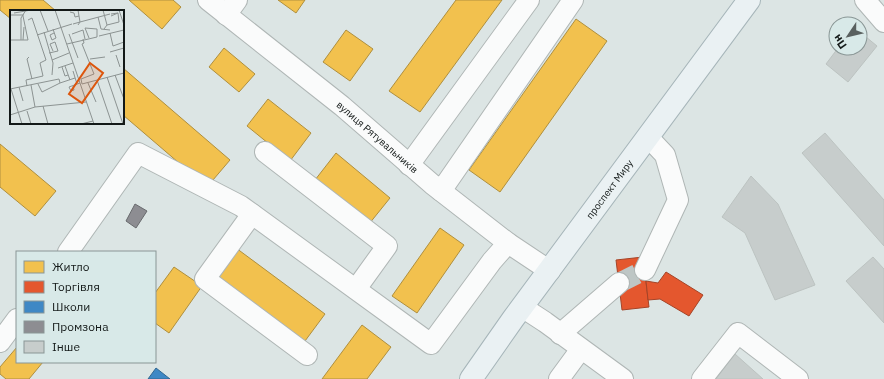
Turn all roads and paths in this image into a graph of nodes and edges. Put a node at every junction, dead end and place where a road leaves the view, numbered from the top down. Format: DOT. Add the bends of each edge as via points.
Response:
graph roads {
  1 [pos="208,0"];
  2 [pos="529,0"];
  3 [pos="573,0"];
  4 [pos="749,0"];
  5 [pos="865,0"];
  6 [pos="232,7"];
  7 [pos="884,22"];
  8 [pos="648,137"];
  9 [pos="264,152"];
  10 [pos="409,165"];
  11 [pos="441,191"];
  12 [pos="252,214"];
  13 [pos="508,243"];
  14 [pos="69,251"];
  15 [pos="645,270"];
  16 [pos="550,271"];
  17 [pos="619,283"];
  18 [pos="356,289"];
  19 [pos="522,307"];
  20 [pos="16,321"];
  21 [pos="560,334"];
  22 [pos="0,342"];
  23 [pos="582,349"];
  24 [pos="307,355"];
  25 [pos="471,379"];
  26 [pos="559,379"];
  27 [pos="623,379"];
  28 [pos="702,379"];
  29 [pos="798,379"];
  1 -- 6 [label="street, вулиця Рятувальників"];
  2 -- 10 [label="street"];
  3 -- 11 [label="street"];
  4 -- 8 [label="main road, проспект Миру"];
  5 -- 7 [label="street"];
  6 -- 10 [label="street, вулиця Рятувальників"];
  8 -- 15 [label="street" via="665,155 678,200"];
  8 -- 16 [label="main road, проспект Миру"];
  9 -- 18 [label="street" via="387,246"];
  10 -- 11 [label="street, вулиця Рятувальників"];
  11 -- 13 [label="street, вулиця Рятувальників"];
  12 -- 14 [label="street" via="138,153"];
  12 -- 18 [label="street"];
  12 -- 24 [label="street" via="205,279"];
  13 -- 16 [label="street, вулиця Рятувальників"];
  13 -- 18 [label="street" via="430,344"];
  16 -- 19 [label="main road, проспект Миру"];
  17 -- 21 [label="street"];
  19 -- 21 [label="street"];
  19 -- 25 [label="main road, проспект Миру"];
  20 -- 22 [label="street"];
  21 -- 23 [label="street"];
  23 -- 26 [label="street"];
  23 -- 27 [label="street"];
  28 -- 29 [label="street" via="738,333"];
}
